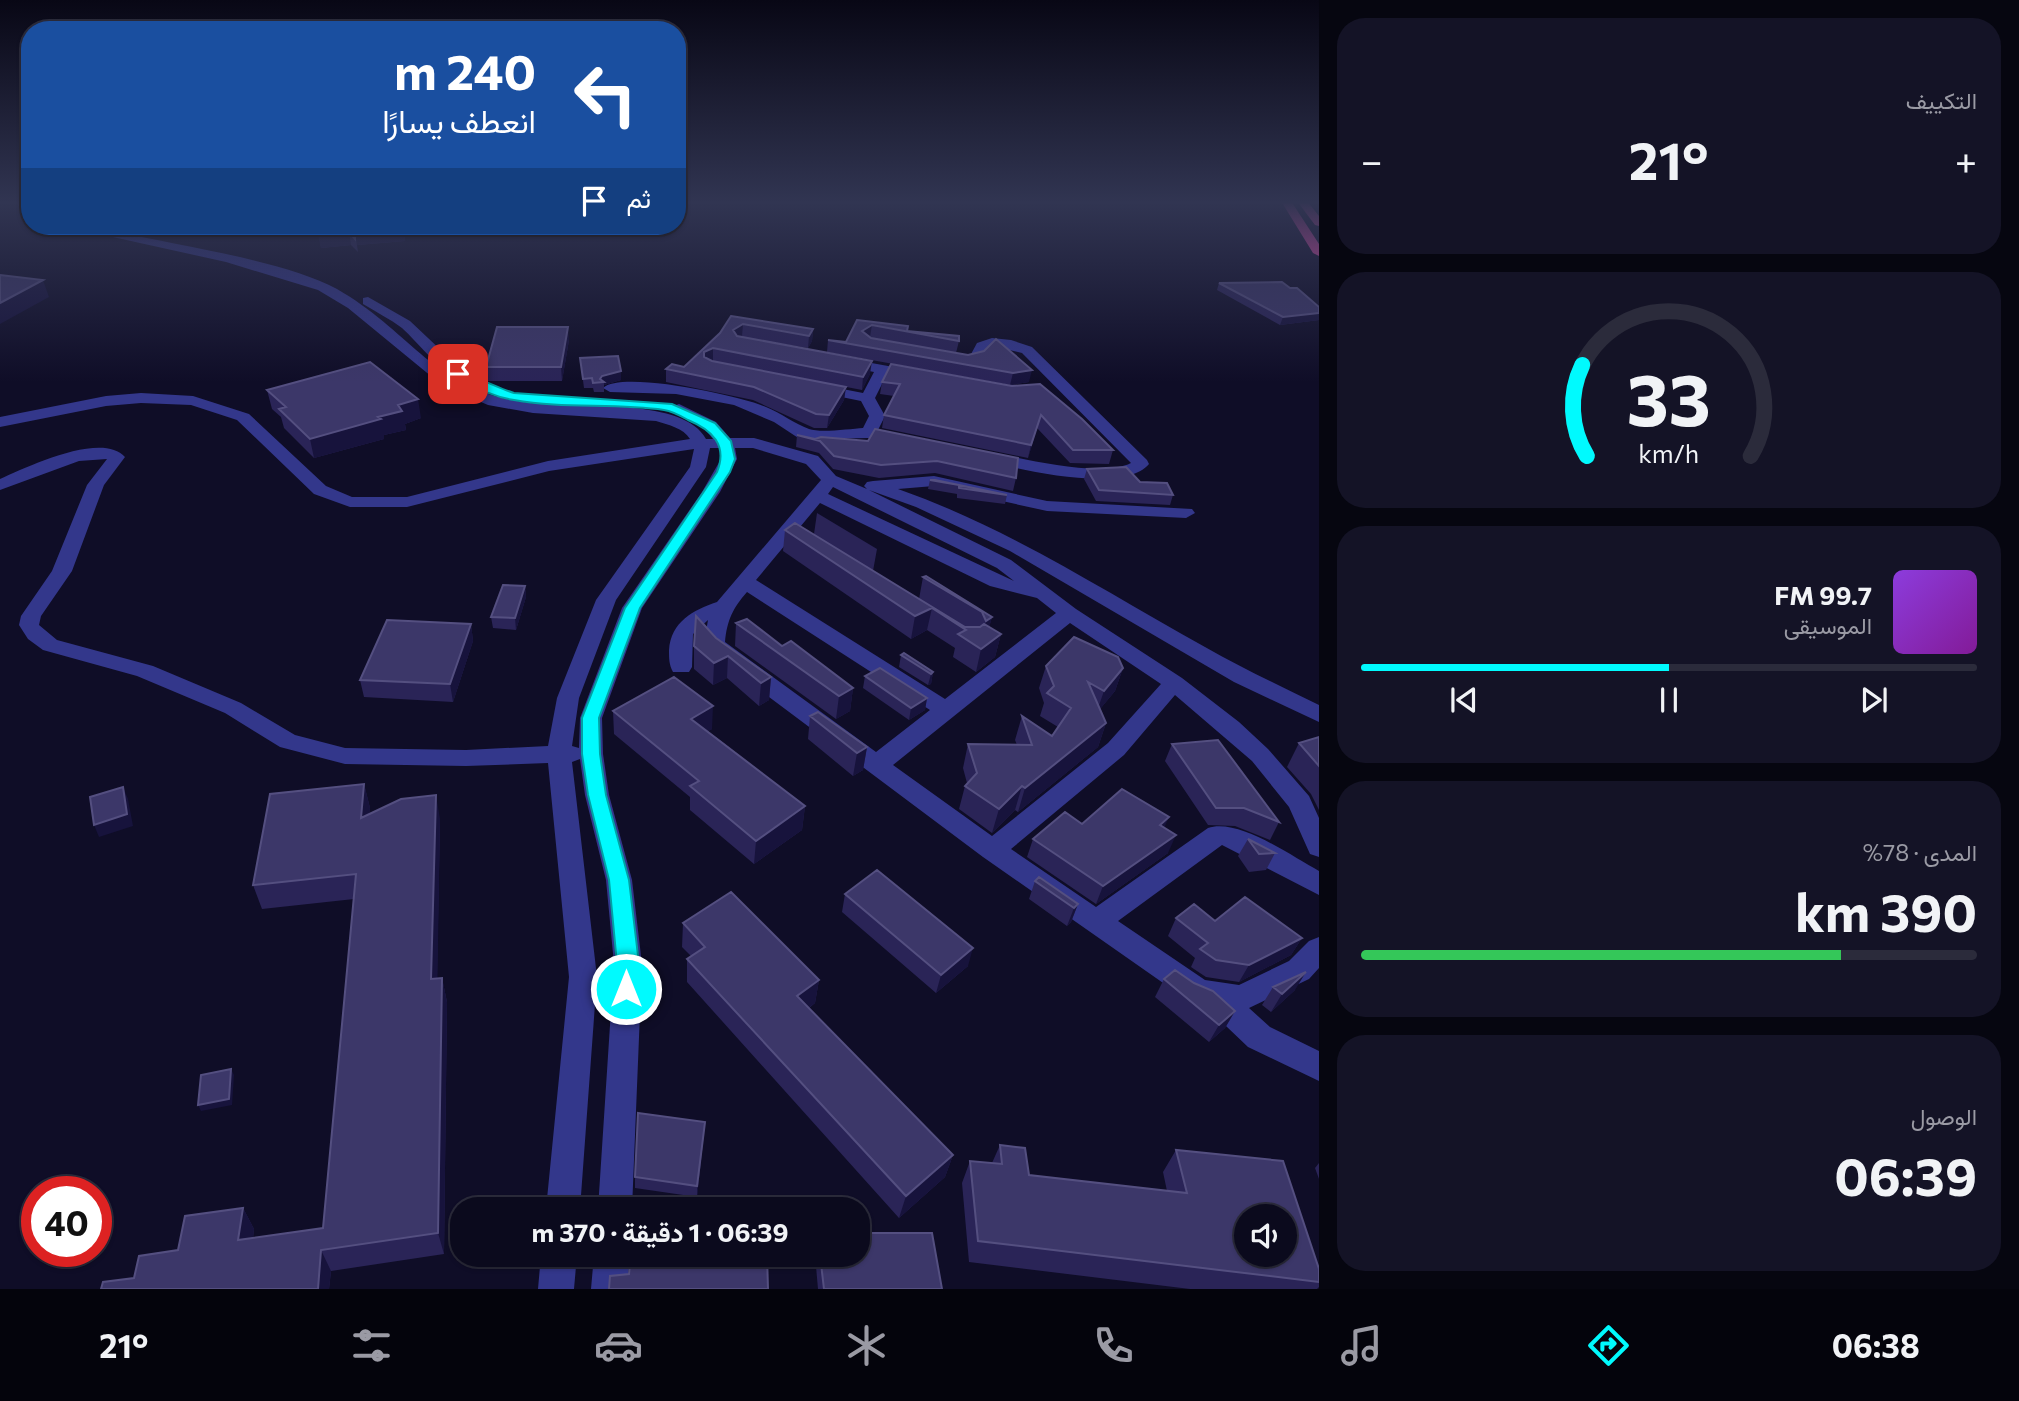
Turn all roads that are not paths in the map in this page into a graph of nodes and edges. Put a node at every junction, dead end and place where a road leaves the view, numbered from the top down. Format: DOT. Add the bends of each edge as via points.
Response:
graph roads {
  1 [pos="237,261"];
  2 [pos="261,261"];
  3 [pos="944,358"];
  4 [pos="832,360"];
  5 [pos="883,369"];
  6 [pos="934,378"];
  7 [pos="803,386"];
  8 [pos="610,388"];
  9 [pos="1067,388"];
  10 [pos="1043,390"];
  11 [pos="867,398"];
  12 [pos="0,422"];
  13 [pos="869,433"];
  14 [pos="807,435"];
  15 [pos="726,443"];
  16 [pos="921,443"];
  17 [pos="703,444"];
  18 [pos="973,453"];
  19 [pos="821,471"];
  20 [pos="1077,473"];
  21 [pos="0,485"];
  22 [pos="877,487"];
  23 [pos="816,495"];
  24 [pos="1087,509"];
  25 [pos="1186,513"];
  26 [pos="787,530"];
  27 [pos="810,544"];
  28 [pos="745,582"];
  29 [pos="1047,596"];
  30 [pos="724,606"];
  31 [pos="1069,613"];
  32 [pos="681,667"];
  33 [pos="1174,683"];
  34 [pos="946,710"];
  35 [pos="1319,714"];
  36 [pos="559,754"];
  37 [pos="591,754"];
  38 [pos="876,765"];
  39 [pos="1319,847"];
  40 [pos="992,850"];
  41 [pos="1319,884"];
  42 [pos="1096,922"];
  43 [pos="1319,948"];
  44 [pos="1215,996"];
  45 [pos="1319,1067"];
  46 [pos="564,1197"];
  47 [pos="616,1197"];
  48 [pos="558,1267"];
  49 [pos="611,1267"];
  50 [pos="556,1289"];
  51 [pos="609,1289"];
  1 -- 17 [label="street" via="328,291 388,332 450,384 490,402 526,408 635,411 665,417 691,430"];
  2 -- 15 [label="street" via="321,278 363,298 405,324 458,374 485,388 513,397 558,402 668,406 710,425"];
  3 -- 9 [label="street" via="973,360 985,344 1011,344 1031,353"];
  4 -- 5 [label="street"];
  5 -- 6 [label="street"];
  5 -- 11 [label="street"];
  7 -- 11 [label="street"];
  8 -- 14 [label="street" via="661,387 738,400"];
  9 -- 10 [label="street"];
  9 -- 20 [label="street" via="1141,464 1132,469"];
  11 -- 13 [label="street" via="877,414"];
  12 -- 17 [label="street" via="106,401 192,401 243,417 320,490 363,503 407,502 548,466 647,448"];
  13 -- 14 [label="street"];
  13 -- 16 [label="street"];
  14 -- 19 [label="street" via="816,447"];
  15 -- 17 [label="street"];
  15 -- 19 [label="street" via="768,446"];
  15 -- 37 [label="street" via="729,459 724,472 632,608 591,718"];
  17 -- 36 [label="street" via="698,467 606,600 568,698"];
  18 -- 20 [label="street"];
  19 -- 22 [label="street"];
  19 -- 23 [label="street"];
  19 -- 29 [label="street" via="1004,564"];
  20 -- 24 [label="street"];
  21 -- 36 [label="street" via="72,458 105,453 117,457 96,485 62,570 31,616 29,625 50,645 145,671 233,708 288,741 345,756"];
  22 -- 24 [label="street" via="934,481 1047,506"];
  22 -- 35 [label="street" via="1015,546 1243,678"];
  23 -- 26 [label="street"];
  23 -- 29 [label="street" via="997,582"];
  24 -- 25 [label="street"];
  26 -- 27 [label="street"];
  26 -- 28 [label="street"];
  28 -- 30 [label="street"];
  28 -- 34 [label="street"];
  29 -- 31 [label="street"];
  30 -- 32 [label="street" via="689,621 679,652"];
  30 -- 38 [label="street" via="714,643"];
  31 -- 33 [label="street"];
  31 -- 34 [label="street"];
  33 -- 39 [label="street" via="1260,755 1300,803"];
  33 -- 40 [label="street" via="1116,749"];
  34 -- 38 [label="street"];
  36 -- 37 [label="street"];
  36 -- 46 [label="street" via="583,977"];
  37 -- 47 [label="street" via="619,880 628,964"];
  38 -- 40 [label="street"];
  40 -- 42 [label="street"];
  41 -- 42 [label="street" via="1231,836 1217,835"];
  42 -- 44 [label="street" via="1196,990"];
  43 -- 44 [label="street" via="1299,970 1241,998"];
  44 -- 45 [label="street" via="1259,1037"];
  48 -- 50 [label="street"];
  49 -- 51 [label="street"];
}
